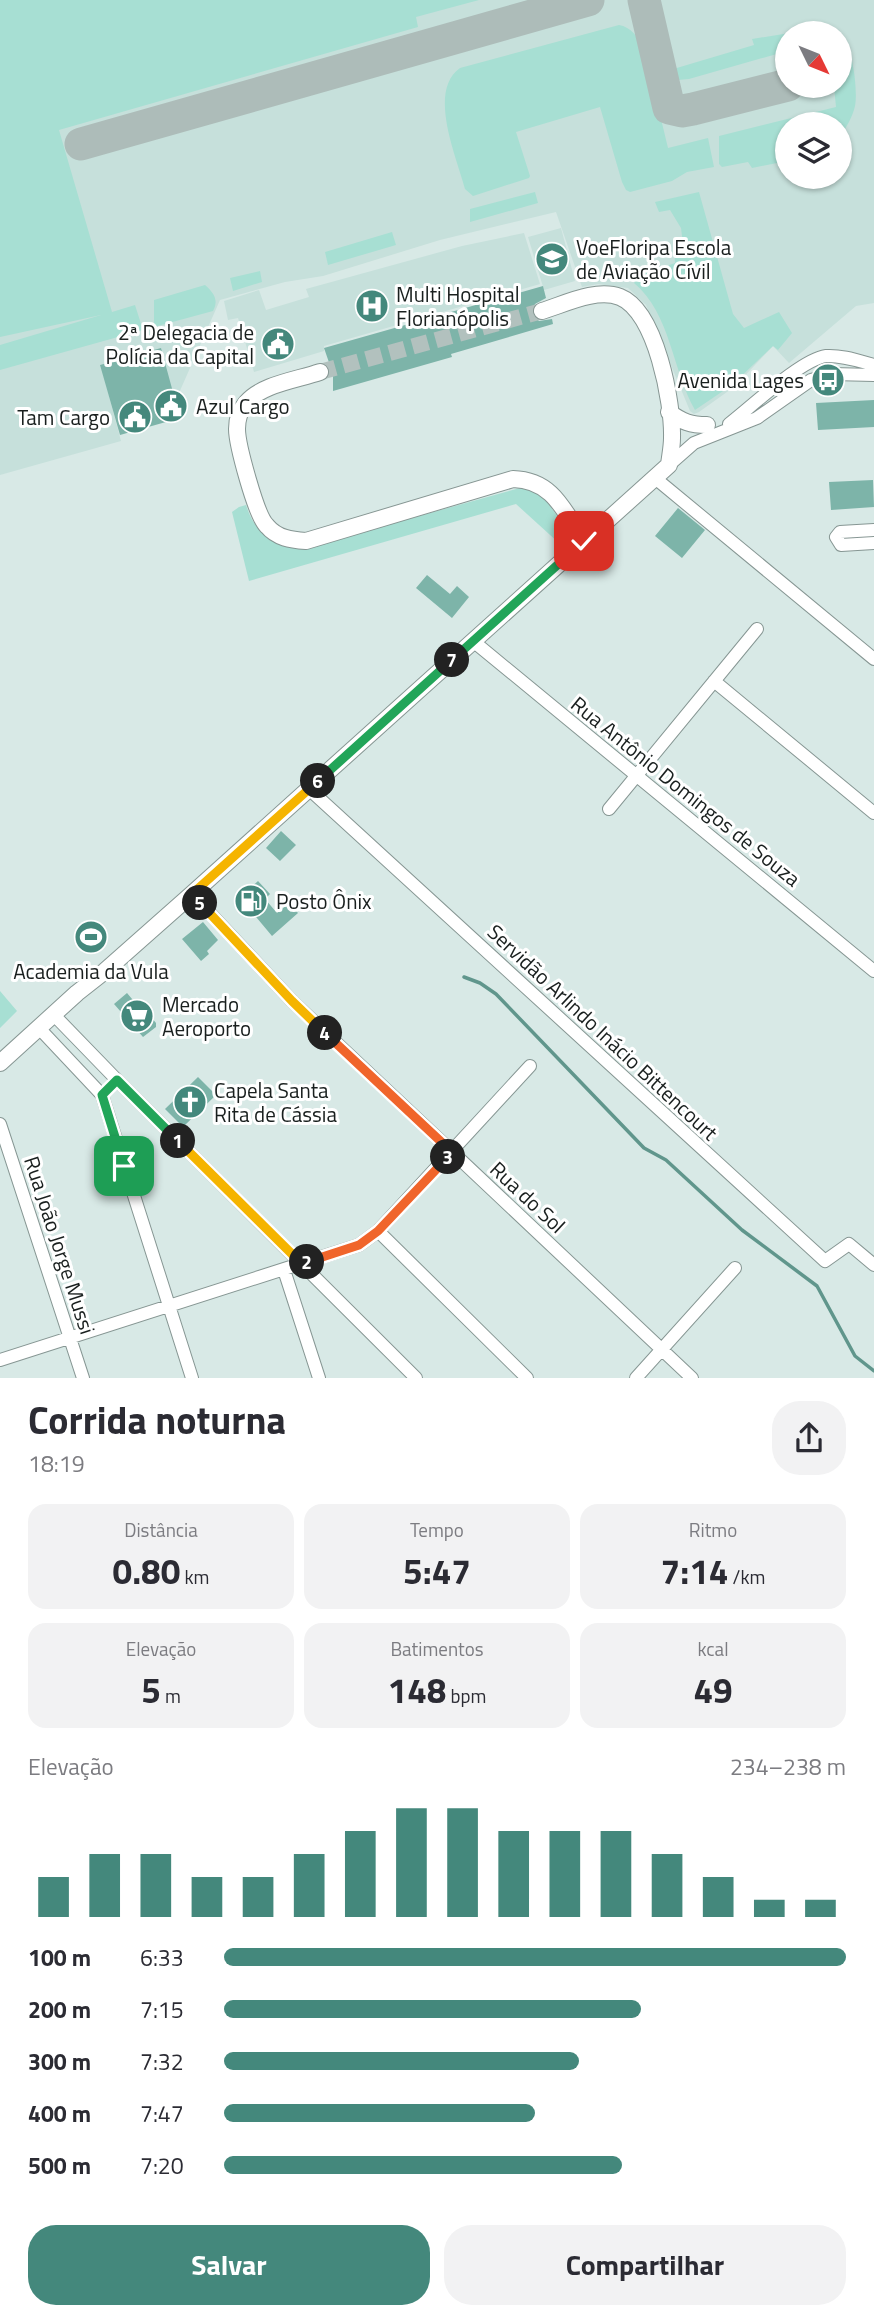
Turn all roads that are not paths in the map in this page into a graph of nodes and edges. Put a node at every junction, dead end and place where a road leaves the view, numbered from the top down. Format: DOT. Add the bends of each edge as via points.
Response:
graph roads {
  1 [pos="542,311"];
  2 [pos="874,365"];
  3 [pos="320,373"];
  4 [pos="874,374"];
  5 [pos="669,412"];
  6 [pos="713,429"];
  7 [pos="669,465"];
  8 [pos="655,478"];
  9 [pos="874,530"];
  10 [pos="584,541"];
  11 [pos="874,543"];
  12 [pos="757,629"];
  13 [pos="473,641"];
  14 [pos="874,659"];
  15 [pos="714,681"];
  16 [pos="636,775"];
  17 [pos="309,789"];
  18 [pos="609,809"];
  19 [pos="874,813"];
  20 [pos="192,894"];
  21 [pos="874,971"];
  22 [pos="56,1017"];
  23 [pos="41,1030"];
  24 [pos="0,1063"];
  25 [pos="530,1066"];
  26 [pos="0,1072"];
  27 [pos="117,1080"];
  28 [pos="102,1095"];
  29 [pos="0,1124"];
  30 [pos="452,1152"];
  31 [pos="378,1231"];
  32 [pos="302,1264"];
  33 [pos="874,1265"];
  34 [pos="736,1268"];
  35 [pos="284,1269"];
  36 [pos="169,1306"];
  37 [pos="71,1338"];
  38 [pos="662,1349"];
  39 [pos="0,1360"];
  40 [pos="83,1377"];
  41 [pos="192,1377"];
  42 [pos="319,1377"];
  43 [pos="416,1377"];
  44 [pos="527,1377"];
  45 [pos="636,1377"];
  46 [pos="692,1377"];
  1 -- 5 [label="street" via="605,294 633,305 648,327 664,377"];
  2 -- 6 [label="street" via="826,356 809,362"];
  3 -- 10 [label="street" via="257,394 239,415 237,431 257,513 277,535 306,541 513,479 543,485"];
  4 -- 6 [label="street" via="832,374 811,380 757,418"];
  5 -- 6 [label="street" via="681,421"];
  5 -- 7 [label="street"];
  6 -- 7 [label="street"];
  7 -- 8 [label="street"];
  8 -- 10 [label="street"];
  8 -- 14 [label="street"];
  9 -- 11 [label="street" via="841,532 836,537 841,545"];
  10 -- 13 [label="street"];
  12 -- 15 [label="street"];
  13 -- 16 [label="street, Rua Antônio Domingos de Souza"];
  13 -- 17 [label="street"];
  15 -- 16 [label="street"];
  15 -- 19 [label="street"];
  16 -- 18 [label="street"];
  16 -- 21 [label="street, Rua Antônio Domingos de Souza"];
  17 -- 20 [label="street"];
  17 -- 33 [label="street, Servidão Arlindo Inácio Bittencourt" via="825,1261 849,1244"];
  20 -- 22 [label="street" via="105,971 82,999"];
  20 -- 30 [label="street, Rua do Sol" via="292,1001"];
  22 -- 23 [label="street"];
  22 -- 27 [label="street"];
  23 -- 24 [label="street"];
  23 -- 26 [label="street"];
  23 -- 28 [label="street"];
  25 -- 30 [label="street"];
  27 -- 28 [label="street"];
  27 -- 32 [label="street"];
  28 -- 36 [label="street"];
  29 -- 37 [label="street, Rua João Jorge Mussi"];
  30 -- 31 [label="street"];
  30 -- 38 [label="street, Rua do Sol"];
  31 -- 32 [label="street" via="359,1245"];
  31 -- 44 [label="street"];
  32 -- 35 [label="street"];
  32 -- 43 [label="street"];
  34 -- 38 [label="street"];
  35 -- 36 [label="street"];
  35 -- 42 [label="street"];
  36 -- 37 [label="street"];
  36 -- 41 [label="street"];
  37 -- 39 [label="street"];
  37 -- 40 [label="street, Rua João Jorge Mussi"];
  38 -- 45 [label="street"];
  38 -- 46 [label="street, Rua do Sol"];
}
